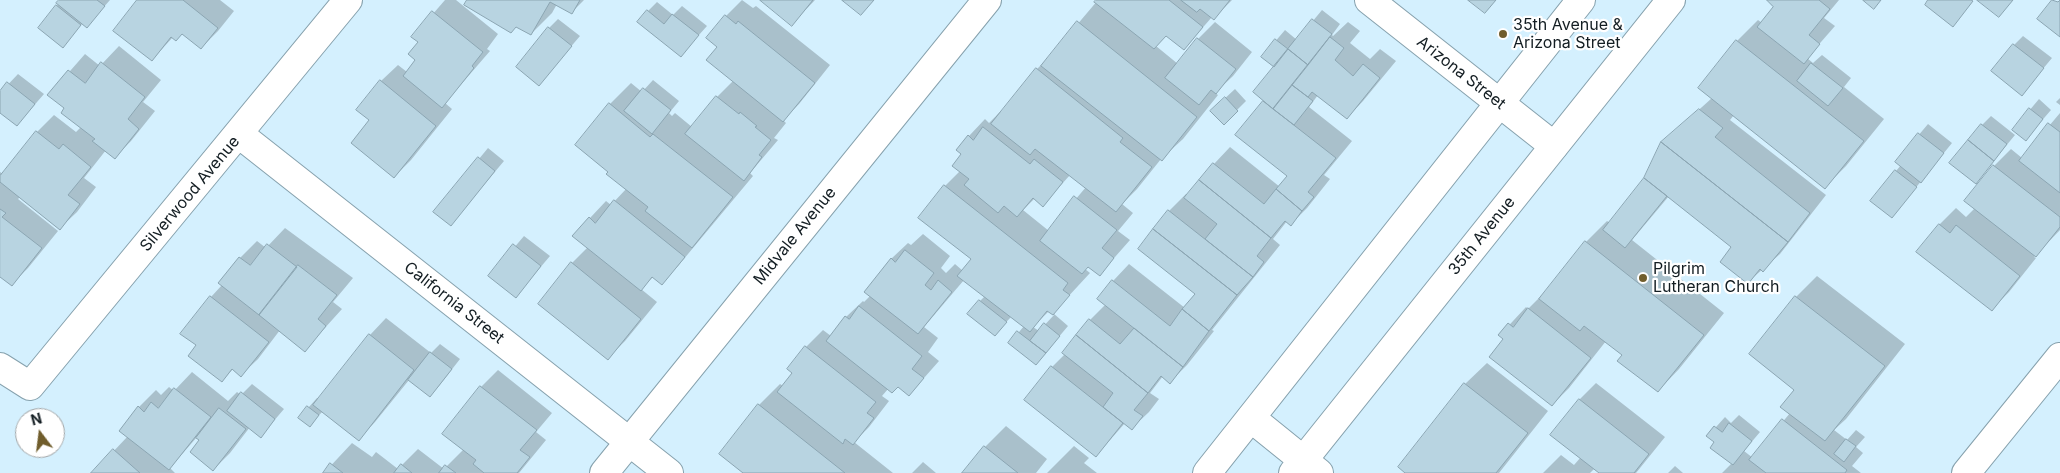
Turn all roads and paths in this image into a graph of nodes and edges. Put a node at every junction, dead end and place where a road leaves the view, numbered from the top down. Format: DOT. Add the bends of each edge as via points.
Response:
graph roads {
  1 [pos="348,0"];
  2 [pos="987,0"];
  3 [pos="1369,0"];
  4 [pos="1581,0"];
  5 [pos="1671,0"];
  6 [pos="1499,103"];
  7 [pos="240,134"];
  8 [pos="1554,146"];
  9 [pos="2060,357"];
  10 [pos="0,367"];
  11 [pos="1251,418"];
  12 [pos="628,441"];
  13 [pos="1305,469"];
  14 [pos="604,473"];
  15 [pos="669,473"];
  16 [pos="1207,473"];
  17 [pos="1966,473"];
  1 -- 7 [label="street, Silverwood Avenue"];
  2 -- 12 [label="street, Midvale Avenue"];
  3 -- 6 [label="street, Arizona Street"];
  4 -- 6 [label="street"];
  5 -- 8 [label="street, 35th Avenue"];
  6 -- 8 [label="street, Arizona Street"];
  6 -- 11 [label="street"];
  7 -- 10 [label="street, Silverwood Avenue" via="30,386"];
  7 -- 12 [label="street, California Street"];
  8 -- 13 [label="street, 35th Avenue"];
  9 -- 17 [label="street"];
  11 -- 13 [label="street"];
  11 -- 16 [label="street"];
  12 -- 14 [label="street, Midvale Avenue"];
  12 -- 15 [label="street, California Street"];
}
